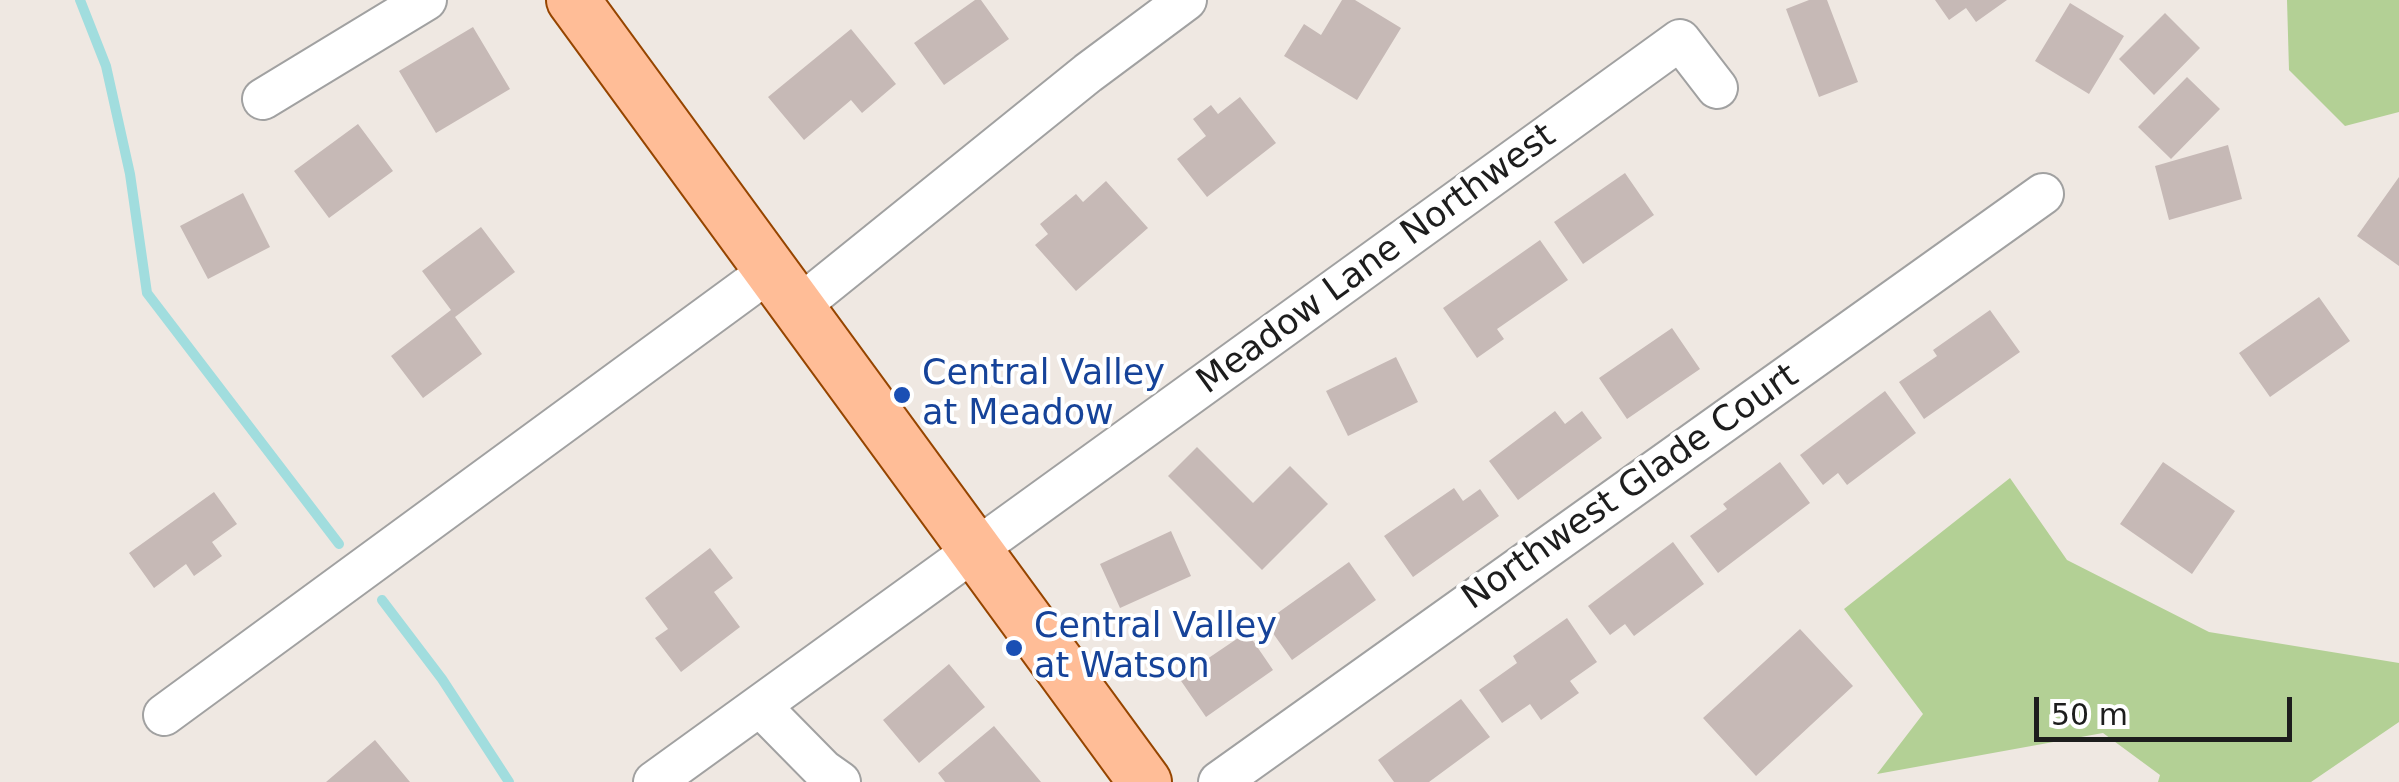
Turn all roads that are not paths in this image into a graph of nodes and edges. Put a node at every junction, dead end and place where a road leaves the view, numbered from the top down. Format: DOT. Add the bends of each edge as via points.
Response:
graph roads {
  1 [pos="426,0"];
  2 [pos="573,0"];
  3 [pos="1186,0"];
  4 [pos="1717,88"];
  5 [pos="264,100"];
  6 [pos="2043,194"];
  7 [pos="784,289"];
  8 [pos="977,550"];
  9 [pos="760,706"];
  10 [pos="164,715"];
  11 [pos="654,782"];
  12 [pos="840,782"];
  13 [pos="1145,782"];
  14 [pos="1218,782"];
  1 -- 5 [label="street"];
  2 -- 7 [label="main road"];
  3 -- 7 [label="street"];
  4 -- 8 [label="street, Meadow Lane Northwest" via="1680,40"];
  6 -- 14 [label="street, Northwest Glade Court"];
  7 -- 8 [label="main road"];
  7 -- 10 [label="street"];
  8 -- 9 [label="street, Meadow Lane Northwest"];
  8 -- 13 [label="main road"];
  9 -- 11 [label="street, Meadow Lane Northwest"];
  9 -- 12 [label="street"];
}
